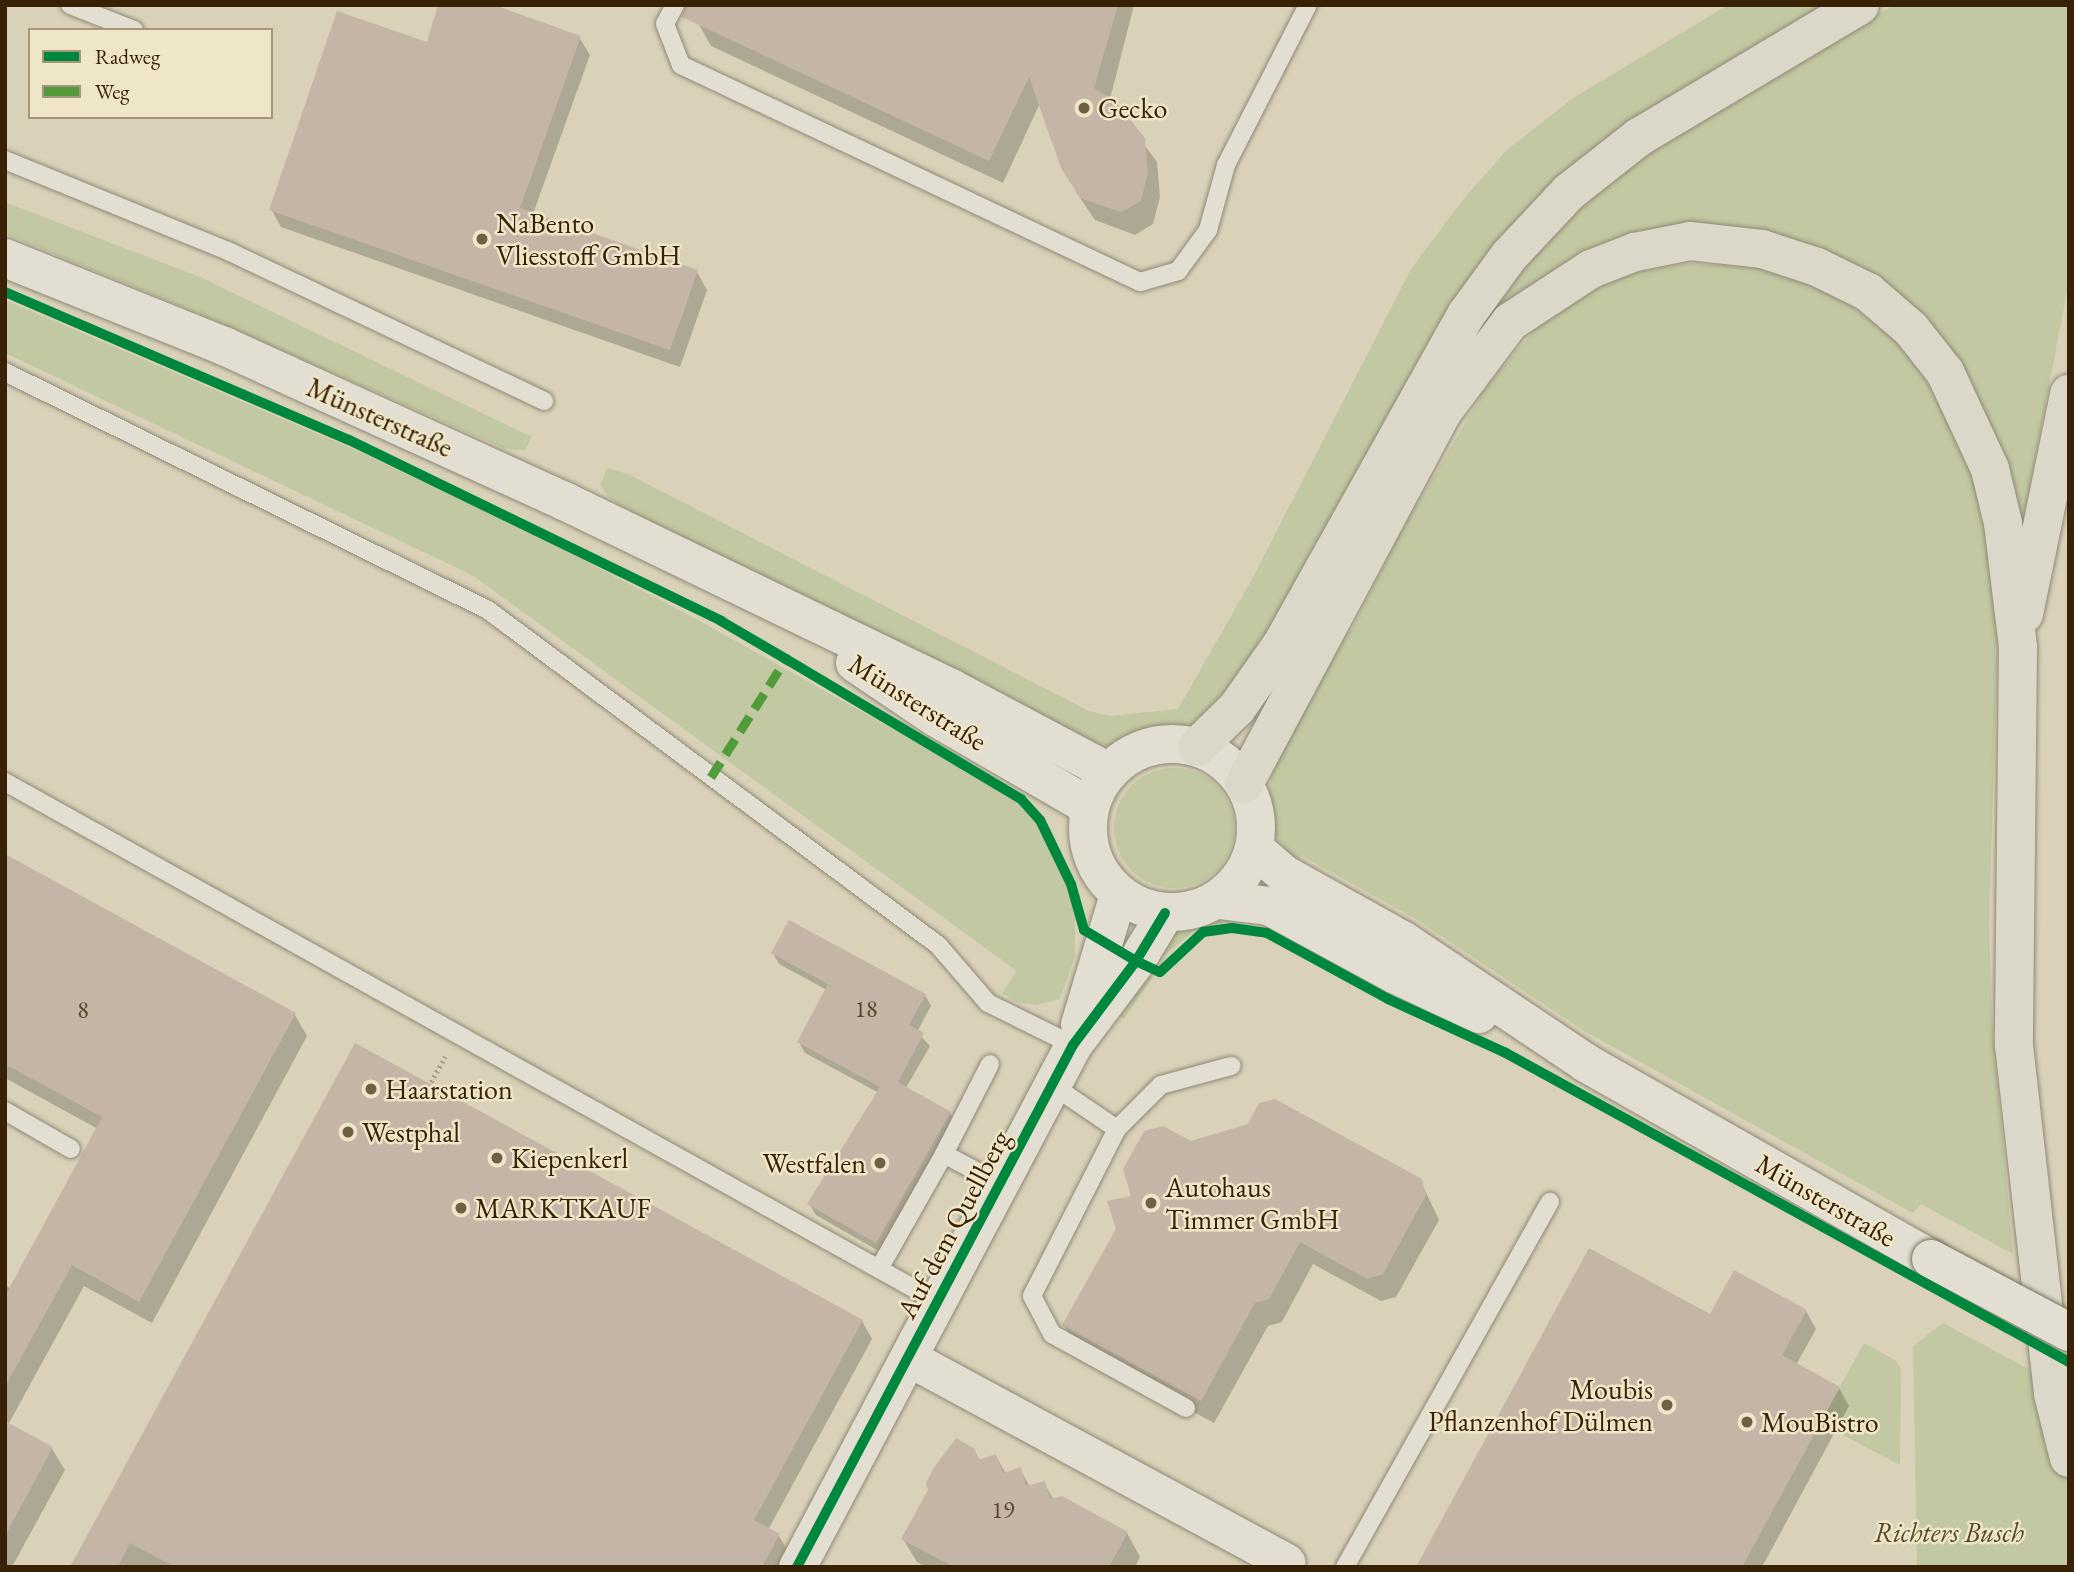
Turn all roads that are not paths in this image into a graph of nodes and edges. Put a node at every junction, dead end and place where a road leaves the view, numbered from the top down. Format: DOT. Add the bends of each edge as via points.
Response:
graph roads {
  1 [pos="70,5"];
  2 [pos="675,5"];
  3 [pos="1308,5"];
  4 [pos="1860,5"];
  5 [pos="129,28"];
  6 [pos="5,160"];
  7 [pos="5,258"];
  8 [pos="5,372"];
  9 [pos="2069,394"];
  10 [pos="544,401"];
  11 [pos="749,592"];
  12 [pos="2018,647"];
  13 [pos="1197,747"];
  14 [pos="1109,772"];
  15 [pos="5,782"];
  16 [pos="1244,784"];
  17 [pos="1090,807"];
  18 [pos="1255,849"];
  19 [pos="1118,894"];
  20 [pos="1218,900"];
  21 [pos="1166,913"];
  22 [pos="1073,1045"];
  23 [pos="1586,1063"];
  24 [pos="990,1064"];
  25 [pos="1231,1066"];
  26 [pos="1052,1085"];
  27 [pos="5,1111"];
  28 [pos="1117,1129"];
  29 [pos="71,1149"];
  30 [pos="944,1154"];
  31 [pos="1000,1184"];
  32 [pos="1550,1202"];
  33 [pos="879,1269"];
  34 [pos="938,1302"];
  35 [pos="2069,1332"];
  36 [pos="909,1358"];
  37 [pos="1186,1408"];
  38 [pos="2069,1458"];
  39 [pos="1291,1564"];
  40 [pos="797,1567"];
  41 [pos="1345,1567"];
  1 -- 5 [label="lane"];
  2 -- 3 [label="lane" via="665,24 681,65 1140,282 1178,271 1208,230 1226,165"];
  4 -- 13 [label="highway" via="1639,137 1569,192 1509,256 1466,315 1282,644 1237,708"];
  6 -- 10 [label="lane" via="228,251"];
  7 -- 11 [label="main road, Münsterstraße" via="225,346 564,501"];
  8 -- 22 [label="lane" via="488,610 938,945 988,1003"];
  9 -- 12 [label="highway"];
  11 -- 14 [label="main road, Münsterstraße" via="951,688"];
  11 -- 17 [label="main road, Münsterstraße" via="935,717"];
  12 -- 16 [label="highway" via="2003,523 1990,469 1945,372 1911,329 1868,292 1817,267 1762,249 1690,242 1635,252 1591,270 1510,322 1444,410"];
  12 -- 38 [label="highway" via="2014,1045 2053,1394"];
  13 -- 14 [label="main road" via="1149,747"];
  13 -- 16 [label="main road" via="1231,768"];
  14 -- 17 [label="main road"];
  15 -- 33 [label="lane"];
  16 -- 18 [label="main road" via="1254,804"];
  17 -- 19 [label="main road" via="1091,854"];
  18 -- 20 [label="main road" via="1247,869"];
  18 -- 23 [label="main road, Münsterstraße" via="1284,874 1405,941"];
  19 -- 21 [label="main road" via="1140,907"];
  19 -- 22 [label="street, Auf dem Quellberg"];
  20 -- 21 [label="main road" via="1193,911"];
  20 -- 23 [label="main road, Münsterstraße" via="1269,906 1394,974"];
  21 -- 22 [label="street, Auf dem Quellberg"];
  22 -- 26 [label="street, Auf dem Quellberg"];
  23 -- 35 [label="main road, Münsterstraße, bridge"];
  24 -- 30 [label="lane"];
  25 -- 28 [label="lane" via="1161,1085"];
  26 -- 28 [label="lane"];
  26 -- 31 [label="street, Auf dem Quellberg"];
  27 -- 29 [label="lane"];
  28 -- 37 [label="lane" via="1032,1296 1052,1334"];
  30 -- 31 [label="lane"];
  30 -- 33 [label="lane"];
  31 -- 34 [label="street, Auf dem Quellberg"];
  32 -- 41 [label="lane"];
  33 -- 34 [label="lane"];
  34 -- 36 [label="street, Auf dem Quellberg"];
  36 -- 39 [label="street, Auf dem Quellberg"];
  36 -- 40 [label="street, Auf dem Quellberg"];
}
